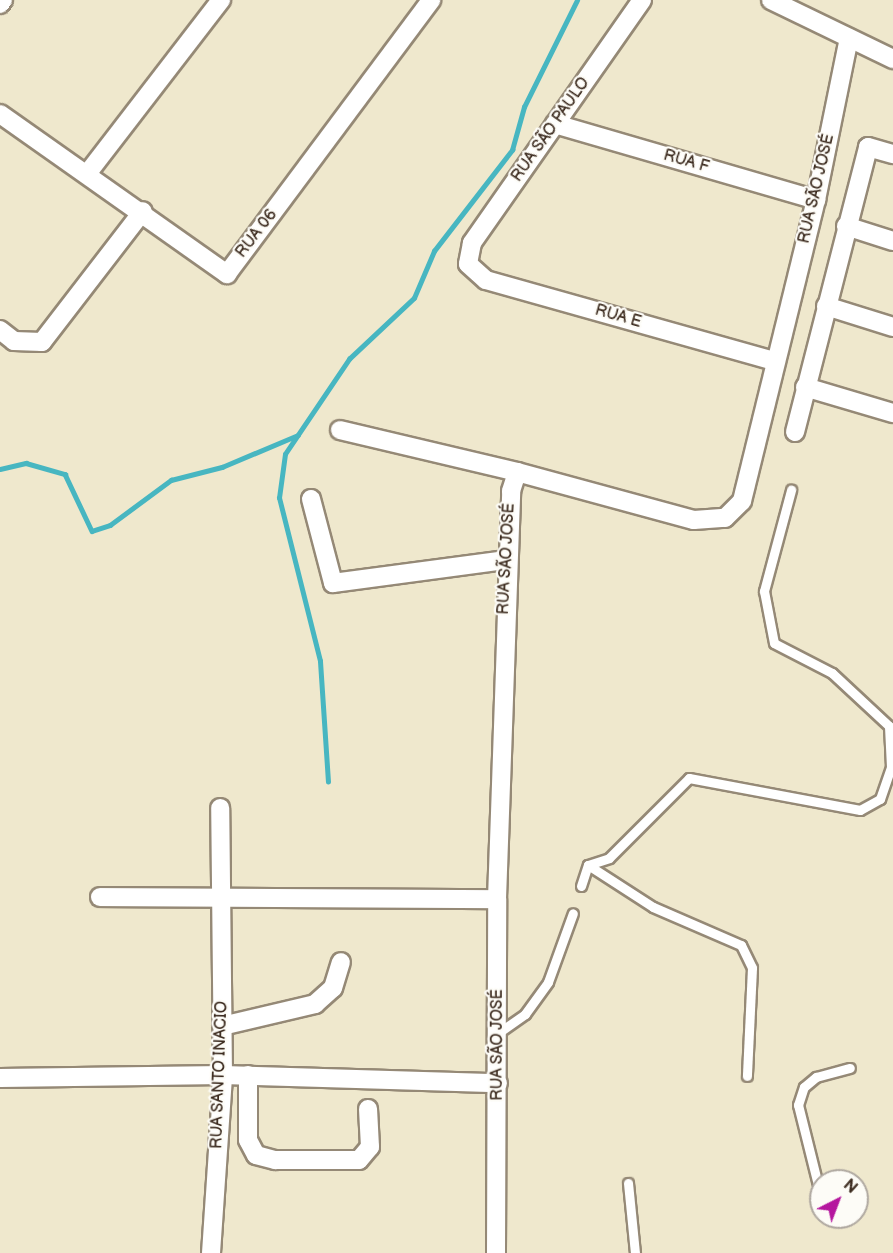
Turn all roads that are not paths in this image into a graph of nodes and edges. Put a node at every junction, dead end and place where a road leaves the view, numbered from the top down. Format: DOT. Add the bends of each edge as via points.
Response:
graph roads {
  1 [pos="3,0"];
  2 [pos="221,0"];
  3 [pos="431,0"];
  4 [pos="642,0"];
  5 [pos="771,0"];
  6 [pos="0,4"];
  7 [pos="849,38"];
  8 [pos="893,60"];
  9 [pos="0,114"];
  10 [pos="555,124"];
  11 [pos="893,154"];
  12 [pos="87,174"];
  13 [pos="816,200"];
  14 [pos="143,210"];
  15 [pos="846,226"];
  16 [pos="893,241"];
  17 [pos="468,264"];
  18 [pos="826,306"];
  19 [pos="893,327"];
  20 [pos="0,330"];
  21 [pos="774,361"];
  22 [pos="805,387"];
  23 [pos="893,413"];
  24 [pos="340,430"];
  25 [pos="795,432"];
  26 [pos="517,472"];
  27 [pos="791,490"];
  28 [pos="311,500"];
  29 [pos="506,560"];
  30 [pos="220,808"];
  31 [pos="588,865"];
  32 [pos="581,886"];
  33 [pos="222,896"];
  34 [pos="100,897"];
  35 [pos="497,899"];
  36 [pos="573,913"];
  37 [pos="341,962"];
  38 [pos="222,1026"];
  39 [pos="498,1033"];
  40 [pos="850,1068"];
  41 [pos="223,1075"];
  42 [pos="248,1075"];
  43 [pos="747,1076"];
  44 [pos="0,1078"];
  45 [pos="498,1083"];
  46 [pos="368,1109"];
  47 [pos="814,1169"];
  48 [pos="628,1183"];
  49 [pos="211,1253"];
  50 [pos="496,1253"];
  51 [pos="635,1253"];
  1 -- 6 [label="street"];
  2 -- 12 [label="street"];
  3 -- 14 [label="street, RUA 06" via="227,274"];
  4 -- 10 [label="street, RUA SÃO PAULO"];
  5 -- 7 [label="street"];
  7 -- 8 [label="street"];
  7 -- 13 [label="street, RUA SÃO JOSÉ"];
  9 -- 12 [label="street, RUA 06"];
  10 -- 13 [label="street, RUA F"];
  10 -- 17 [label="street, RUA SÃO PAULO" via="472,243"];
  11 -- 15 [label="street" via="868,147"];
  12 -- 14 [label="street, RUA 06"];
  13 -- 21 [label="street, RUA SÃO JOSÉ"];
  14 -- 20 [label="street" via="42,342 14,341"];
  15 -- 16 [label="street"];
  15 -- 18 [label="street"];
  17 -- 21 [label="street, RUA E" via="486,280"];
  18 -- 19 [label="street"];
  18 -- 22 [label="street"];
  21 -- 26 [label="street, RUA SÃO JOSÉ" via="742,501 725,518 694,520"];
  22 -- 23 [label="street"];
  22 -- 25 [label="street"];
  24 -- 26 [label="street"];
  26 -- 29 [label="street, RUA SÃO JOSÉ" via="507,509"];
  27 -- 31 [label="lane" via="764,591 774,643 832,673 889,726 891,767 879,799 860,810 689,778 609,858"];
  28 -- 29 [label="street" via="333,583"];
  29 -- 35 [label="street, RUA SÃO JOSÉ"];
  30 -- 33 [label="street, RUA SANTO INACIO"];
  31 -- 32 [label="lane"];
  31 -- 43 [label="lane" via="653,907 741,945 752,968"];
  33 -- 34 [label="street"];
  33 -- 35 [label="street"];
  33 -- 38 [label="street, RUA SANTO INACIO"];
  35 -- 39 [label="street, RUA SÃO JOSÉ"];
  36 -- 39 [label="lane" via="548,982 525,1014"];
  37 -- 38 [label="street" via="333,988 315,1004"];
  38 -- 41 [label="street, RUA SANTO INACIO"];
  39 -- 45 [label="street, RUA SÃO JOSÉ"];
  40 -- 47 [label="lane" via="816,1077 804,1087 798,1105"];
  41 -- 42 [label="street"];
  41 -- 44 [label="street"];
  41 -- 49 [label="street, RUA SANTO INACIO"];
  42 -- 45 [label="street"];
  42 -- 46 [label="street" via="248,1140 256,1155 275,1160 360,1160 370,1147"];
  45 -- 50 [label="street, RUA SÃO JOSÉ"];
  48 -- 51 [label="lane"];
}
